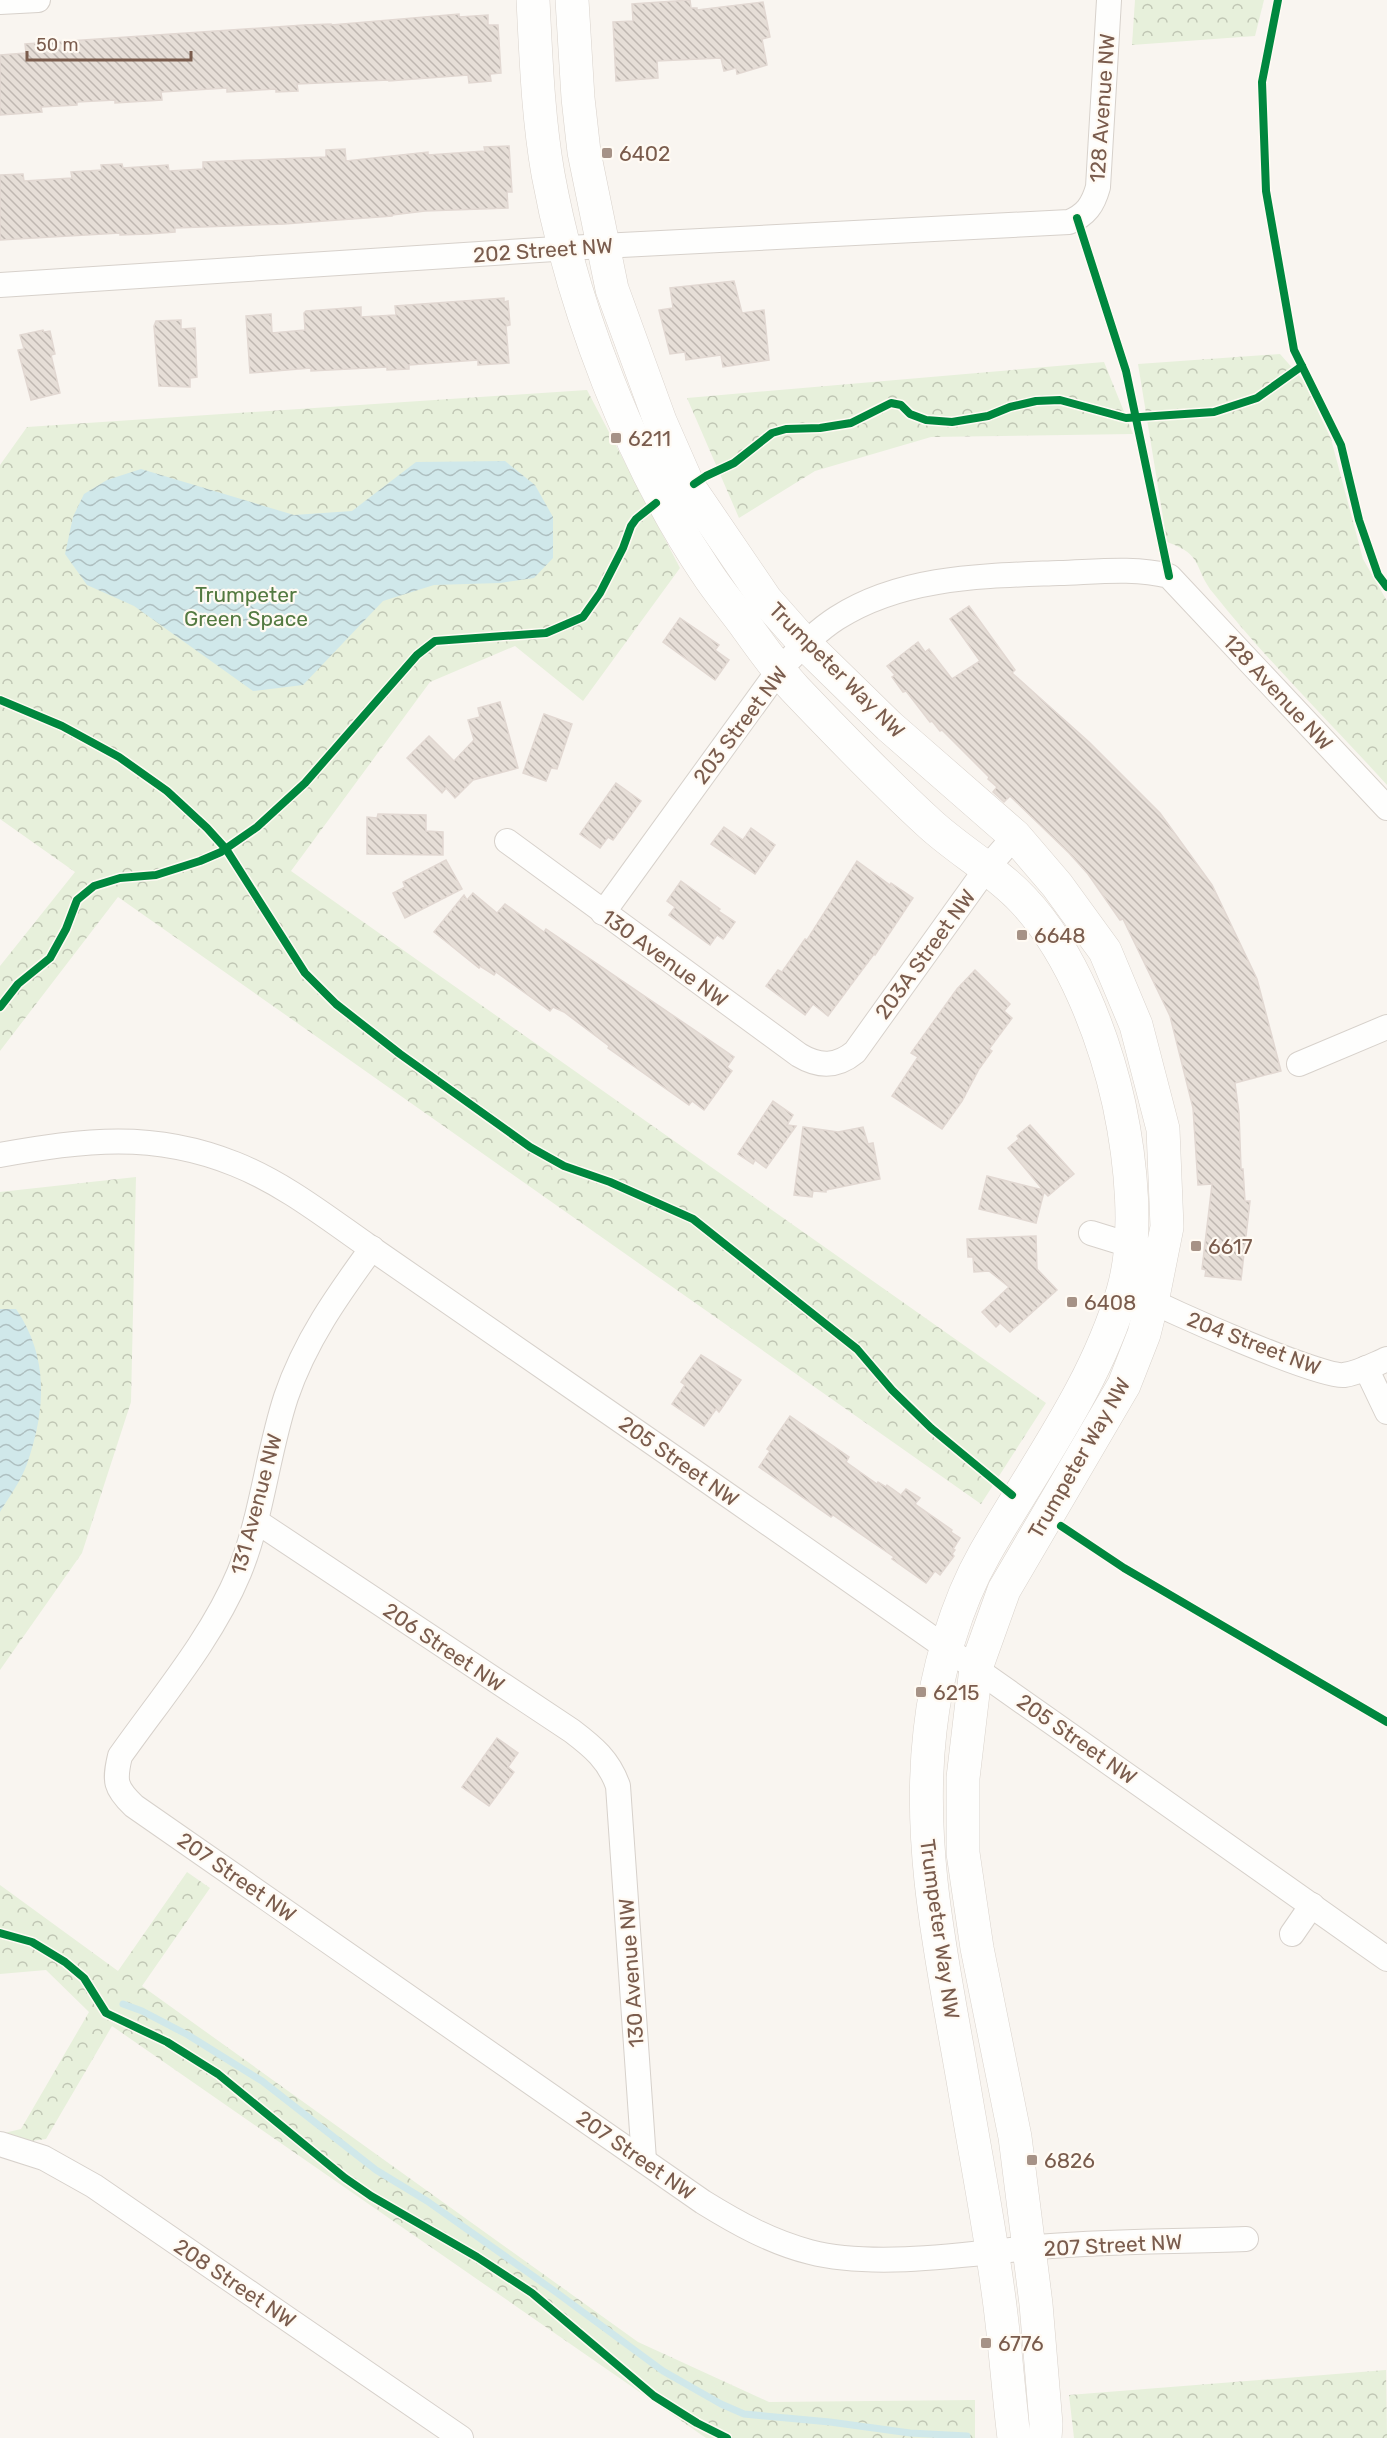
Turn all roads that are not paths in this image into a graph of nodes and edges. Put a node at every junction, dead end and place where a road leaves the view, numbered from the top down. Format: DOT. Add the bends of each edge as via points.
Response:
graph roads {
  1 [pos="38,0"];
  2 [pos="533,0"];
  3 [pos="572,0"];
  4 [pos="1109,0"];
  5 [pos="0,2"];
  6 [pos="1084,213"];
  7 [pos="602,246"];
  8 [pos="564,248"];
  9 [pos="0,285"];
  10 [pos="1168,576"];
  11 [pos="805,644"];
  12 [pos="779,670"];
  13 [pos="1387,808"];
  14 [pos="1015,836"];
  15 [pos="507,842"];
  16 [pos="986,869"];
  17 [pos="603,913"];
  18 [pos="1387,1027"];
  19 [pos="829,1064"];
  20 [pos="1299,1064"];
  21 [pos="0,1155"];
  22 [pos="1091,1233"];
  23 [pos="1131,1245"];
  24 [pos="372,1248"];
  25 [pos="1163,1257"];
  26 [pos="1124,1287"];
  27 [pos="1152,1302"];
  28 [pos="1376,1364"];
  29 [pos="1387,1412"];
  30 [pos="255,1521"];
  31 [pos="946,1646"];
  32 [pos="976,1668"];
  33 [pos="117,1786"];
  34 [pos="618,1786"];
  35 [pos="1312,1905"];
  36 [pos="1292,1934"];
  37 [pos="1387,1959"];
  38 [pos="0,2144"];
  39 [pos="644,2160"];
  40 [pos="1246,2239"];
  41 [pos="1029,2248"];
  42 [pos="992,2253"];
  43 [pos="461,2438"];
  44 [pos="1014,2438"];
  45 [pos="1045,2438"];
  1 -- 5 [label="street"];
  2 -- 8 [label="street, Trumpeter Way NW" via="539,112"];
  3 -- 7 [label="street, Trumpeter Way NW" via="584,152"];
  4 -- 6 [label="street, 128 Avenue NW" via="1098,187"];
  6 -- 7 [label="street, 202 Street NW" via="1069,222 1052,224"];
  7 -- 8 [label="street, 202 Street NW"];
  7 -- 11 [label="street, Trumpeter Way NW" via="633,348 688,487 766,600"];
  8 -- 9 [label="street, 202 Street NW"];
  8 -- 12 [label="street, Trumpeter Way NW" via="604,370 646,468 706,573"];
  10 -- 11 [label="street, 203 Street NW" via="1139,571 940,580 863,603 835,619"];
  10 -- 13 [label="street, 128 Avenue NW"];
  11 -- 12 [label="street, 203 Street NW"];
  11 -- 14 [label="street, Trumpeter Way NW" via="889,726"];
  12 -- 16 [label="street, Trumpeter Way NW" via="931,825"];
  12 -- 17 [label="street, 203 Street NW"];
  14 -- 16 [label="street, 203A Street NW"];
  14 -- 25 [label="street, Trumpeter Way NW" via="1105,951 1136,1025 1163,1129 1167,1227"];
  15 -- 17 [label="street, 130 Avenue NW"];
  16 -- 19 [label="street, 203A Street NW" via="855,1052 839,1063"];
  16 -- 23 [label="street, Trumpeter Way NW" via="1022,898 1062,951 1103,1041 1120,1110 1130,1180"];
  17 -- 19 [label="street, 130 Avenue NW" via="799,1055"];
  18 -- 20 [label="street"];
  21 -- 24 [label="street, 205 Street NW" via="103,1140 191,1150 261,1175"];
  22 -- 23 [label="street"];
  23 -- 25 [label="street"];
  23 -- 26 [label="street, Trumpeter Way NW"];
  24 -- 30 [label="street, 131 Avenue NW" via="319,1323 295,1373 277,1427"];
  24 -- 31 [label="street, 205 Street NW"];
  25 -- 27 [label="street, Trumpeter Way NW"];
  26 -- 27 [label="street, 204 Street NW"];
  26 -- 31 [label="street, Trumpeter Way NW" via="1104,1346 1080,1394 982,1558"];
  27 -- 28 [label="street, 204 Street NW" via="1322,1371 1342,1375"];
  27 -- 32 [label="street, Trumpeter Way NW" via="1124,1385 1004,1590"];
  28 -- 29 [label="street"];
  30 -- 33 [label="street, 131 Avenue NW" via="239,1572 214,1623 120,1756"];
  30 -- 34 [label="street, 206 Street NW" via="572,1731 604,1758"];
  31 -- 32 [label="street, 205 Street NW"];
  31 -- 42 [label="street, Trumpeter Way NW" via="930,1723 926,1767 927,1859"];
  32 -- 35 [label="street, 205 Street NW"];
  32 -- 41 [label="street, Trumpeter Way NW" via="963,1778 963,1853 977,1948 1015,2137"];
  33 -- 39 [label="street, 207 Street NW" via="134,1806"];
  34 -- 39 [label="street, 130 Avenue NW"];
  35 -- 36 [label="street"];
  35 -- 37 [label="street, 205 Street NW"];
  38 -- 43 [label="street, 208 Street NW" via="44,2158 94,2186"];
  39 -- 42 [label="street, 207 Street NW" via="730,2218 772,2240 811,2252 879,2259"];
  40 -- 41 [label="street, 207 Street NW"];
  41 -- 42 [label="street, 207 Street NW"];
  41 -- 45 [label="street, Trumpeter Way NW"];
  42 -- 44 [label="street, Trumpeter Way NW"];
}
